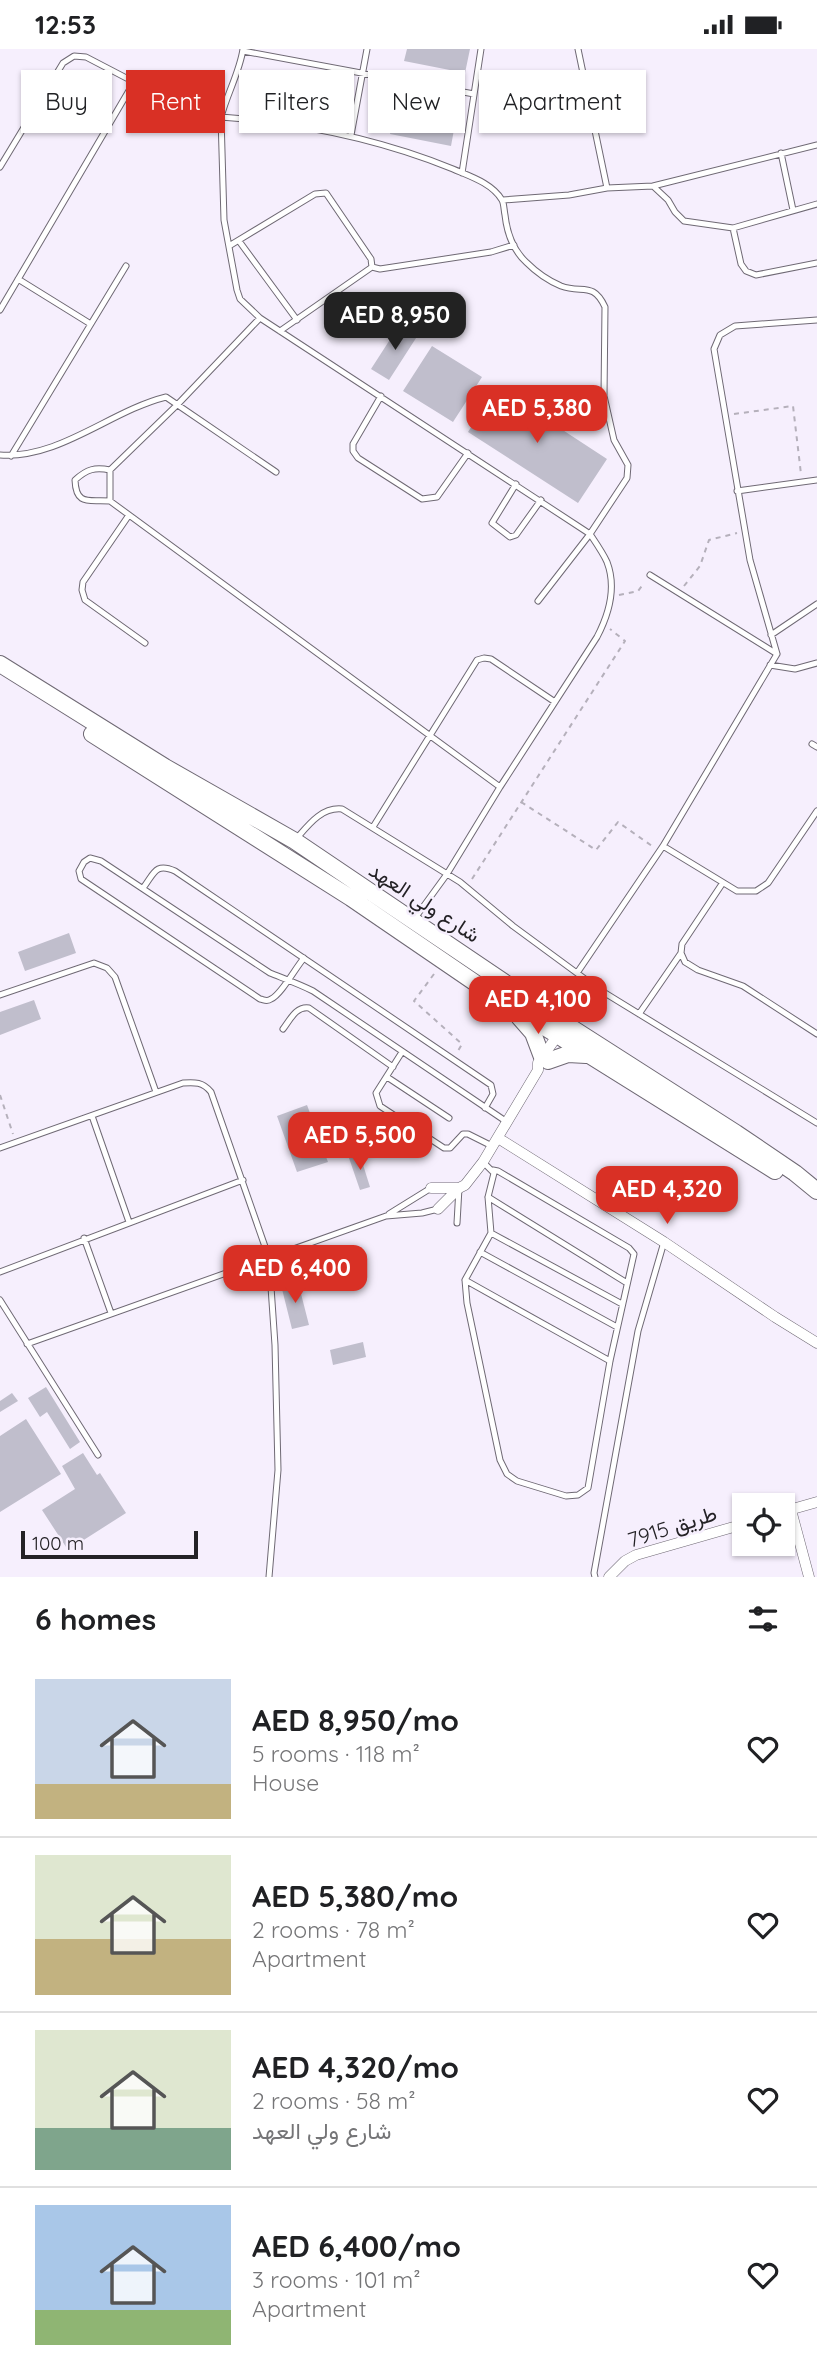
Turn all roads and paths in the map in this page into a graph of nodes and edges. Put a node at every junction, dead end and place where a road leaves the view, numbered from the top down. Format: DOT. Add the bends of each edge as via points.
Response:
graph roads {
  1 [pos="367,49"];
  2 [pos="481,49"];
  3 [pos="578,49"];
  4 [pos="243,50"];
  5 [pos="362,74"];
  6 [pos="126,78"];
  7 [pos="474,94"];
  8 [pos="126,96"];
  9 [pos="225,103"];
  10 [pos="225,117"];
  11 [pos="221,133"];
  12 [pos="351,135"];
  13 [pos="817,145"];
  14 [pos="781,153"];
  15 [pos="0,167"];
  16 [pos="463,173"];
  17 [pos="653,186"];
  18 [pos="607,188"];
  19 [pos="503,200"];
  20 [pos="817,204"];
  21 [pos="793,210"];
  22 [pos="733,228"];
  23 [pos="239,241"];
  24 [pos="229,246"];
  25 [pos="514,246"];
  26 [pos="817,263"];
  27 [pos="126,265"];
  28 [pos="372,267"];
  29 [pos="18,279"];
  30 [pos="0,310"];
  31 [pos="260,318"];
  32 [pos="297,320"];
  33 [pos="817,320"];
  34 [pos="89,323"];
  35 [pos="280,331"];
  36 [pos="381,396"];
  37 [pos="178,404"];
  38 [pos="725,416"];
  39 [pos="468,453"];
  40 [pos="0,455"];
  41 [pos="11,456"];
  42 [pos="110,470"];
  43 [pos="276,472"];
  44 [pos="817,480"];
  45 [pos="803,482"];
  46 [pos="516,484"];
  47 [pos="737,491"];
  48 [pos="541,500"];
  49 [pos="110,501"];
  50 [pos="129,515"];
  51 [pos="745,531"];
  52 [pos="590,534"];
  53 [pos="650,575"];
  54 [pos="678,593"];
  55 [pos="611,596"];
  56 [pos="538,601"];
  57 [pos="817,604"];
  58 [pos="604,624"];
  59 [pos="771,635"];
  60 [pos="145,643"];
  61 [pos="777,654"];
  62 [pos="817,663"];
  63 [pos="0,664"];
  64 [pos="770,665"];
  65 [pos="0,672"];
  66 [pos="555,702"];
  67 [pos="431,737"];
  68 [pos="499,787"];
  69 [pos="521,802"];
  70 [pos="817,811"];
  71 [pos="373,827"];
  72 [pos="295,841"];
  73 [pos="661,848"];
  74 [pos="447,874"];
  75 [pos="722,884"];
  76 [pos="467,887"];
  77 [pos="143,888"];
  78 [pos="413,920"];
  79 [pos="403,935"];
  80 [pos="681,953"];
  81 [pos="304,958"];
  82 [pos="444,963"];
  83 [pos="577,973"];
  84 [pos="287,980"];
  85 [pos="0,995"];
  86 [pos="508,1005"];
  87 [pos="639,1014"];
  88 [pos="283,1029"];
  89 [pos="565,1031"];
  90 [pos="817,1034"];
  91 [pos="402,1052"];
  92 [pos="589,1056"];
  93 [pos="453,1060"];
  94 [pos="543,1063"];
  95 [pos="393,1067"];
  96 [pos="387,1077"];
  97 [pos="156,1092"];
  98 [pos="0,1095"];
  99 [pos="485,1108"];
  100 [pos="92,1116"];
  101 [pos="449,1118"];
  102 [pos="507,1122"];
  103 [pos="817,1123"];
  104 [pos="495,1142"];
  105 [pos="16,1143"];
  106 [pos="0,1149"];
  107 [pos="483,1162"];
  108 [pos="493,1171"];
  109 [pos="243,1180"];
  110 [pos="431,1188"];
  111 [pos="459,1188"];
  112 [pos="817,1191"];
  113 [pos="488,1197"];
  114 [pos="438,1209"];
  115 [pos="386,1216"];
  116 [pos="130,1222"];
  117 [pos="457,1223"];
  118 [pos="491,1233"];
  119 [pos="84,1238"];
  120 [pos="664,1242"];
  121 [pos="480,1252"];
  122 [pos="269,1258"];
  123 [pos="0,1272"];
  124 [pos="465,1280"];
  125 [pos="627,1283"];
  126 [pos="0,1300"];
  127 [pos="622,1304"];
  128 [pos="111,1313"];
  129 [pos="617,1327"];
  130 [pos="817,1343"];
  131 [pos="27,1344"];
  132 [pos="610,1361"];
  133 [pos="98,1455"];
  134 [pos="817,1502"];
  135 [pos="795,1508"];
  136 [pos="732,1527"];
  137 [pos="795,1537"];
  138 [pos="612,1573"];
  139 [pos="269,1577"];
  140 [pos="595,1577"];
  141 [pos="809,1577"];
  1 -- 5 [label="lane"];
  2 -- 7 [label="lane"];
  3 -- 18 [label="lane"];
  4 -- 5 [label="lane"];
  4 -- 9 [label="lane"];
  5 -- 7 [label="lane"];
  5 -- 12 [label="lane"];
  6 -- 15 [label="lane" via="86,57 74,56 63,63"];
  7 -- 16 [label="lane"];
  8 -- 29 [label="lane"];
  10 -- 12 [label="lane"];
  11 -- 24 [label="lane"];
  12 -- 16 [label="lane"];
  13 -- 14 [label="lane"];
  14 -- 17 [label="lane"];
  14 -- 21 [label="lane"];
  16 -- 19 [label="lane" via="482,181"];
  17 -- 18 [label="lane"];
  17 -- 22 [label="lane" via="684,221"];
  18 -- 19 [label="lane"];
  19 -- 25 [label="lane" via="508,237"];
  20 -- 21 [label="lane"];
  21 -- 22 [label="lane"];
  22 -- 26 [label="lane" via="746,271 756,275"];
  23 -- 24 [label="lane"];
  23 -- 28 [label="lane" via="315,194 326,193"];
  23 -- 32 [label="lane"];
  24 -- 31 [label="lane" via="240,299"];
  25 -- 28 [label="lane"];
  25 -- 52 [label="lane" via="544,277 563,287 590,289 605,307 604,396 614,440 628,465 627,478"];
  27 -- 34 [label="lane"];
  28 -- 32 [label="lane"];
  29 -- 30 [label="lane"];
  29 -- 34 [label="lane"];
  31 -- 35 [label="lane"];
  31 -- 37 [label="lane"];
  32 -- 35 [label="lane"];
  33 -- 38 [label="lane" via="735,326 720,335 714,349"];
  34 -- 41 [label="lane"];
  35 -- 36 [label="lane"];
  36 -- 39 [label="lane"];
  36 -- 39 [label="lane" via="353,444 358,458 430,500 437,497"];
  37 -- 41 [label="lane" via="166,397 146,402 45,448"];
  37 -- 42 [label="lane"];
  37 -- 43 [label="lane"];
  38 -- 45 [label="path" via="793,406"];
  38 -- 47 [label="lane"];
  39 -- 46 [label="lane"];
  40 -- 41 [label="lane"];
  42 -- 49 [label="lane"];
  42 -- 49 [label="lane" via="84,471 75,480 75,491 90,502"];
  44 -- 45 [label="lane"];
  45 -- 47 [label="lane"];
  46 -- 48 [label="lane"];
  46 -- 48 [label="lane" via="492,523 510,537"];
  47 -- 51 [label="lane"];
  48 -- 52 [label="lane"];
  49 -- 50 [label="lane"];
  50 -- 60 [label="lane" via="82,590 85,600"];
  50 -- 67 [label="lane"];
  51 -- 54 [label="path" via="709,540 700,566"];
  51 -- 59 [label="lane"];
  52 -- 55 [label="lane" via="608,563"];
  52 -- 56 [label="lane"];
  53 -- 54 [label="lane"];
  53 -- 55 [label="path" via="638,591"];
  54 -- 61 [label="lane"];
  55 -- 58 [label="lane"];
  57 -- 59 [label="lane"];
  58 -- 66 [label="lane"];
  58 -- 69 [label="path" via="625,641"];
  59 -- 61 [label="lane"];
  61 -- 64 [label="lane"];
  62 -- 64 [label="lane" via="795,669"];
  63 -- 72 [label="main road, شارع ولي العهد"];
  64 -- 73 [label="lane"];
  65 -- 79 [label="main road, شارع ولي العهد"];
  66 -- 67 [label="lane" via="484,657 477,660"];
  66 -- 68 [label="lane"];
  67 -- 68 [label="lane"];
  67 -- 71 [label="lane"];
  68 -- 74 [label="lane"];
  69 -- 73 [label="path" via="596,850 618,822"];
  69 -- 76 [label="path"];
  70 -- 75 [label="lane" via="763,887 749,892"];
  71 -- 72 [label="lane" via="333,808 313,820"];
  71 -- 74 [label="lane"];
  72 -- 78 [label="main road, شارع ولي العهد"];
  73 -- 75 [label="lane"];
  73 -- 83 [label="lane"];
  74 -- 76 [label="lane"];
  74 -- 78 [label="lane"];
  75 -- 80 [label="lane" via="682,944"];
  76 -- 83 [label="lane"];
  77 -- 81 [label="lane" via="158,868 175,871"];
  77 -- 84 [label="lane"];
  77 -- 84 [label="lane" via="95,858 84,862 79,871 82,879 260,999 272,999"];
  78 -- 79 [label="lane"];
  78 -- 89 [label="main road, شارع ولي العهد"];
  79 -- 82 [label="main road, شارع ولي العهد"];
  80 -- 87 [label="lane"];
  80 -- 90 [label="lane" via="685,962 698,970 743,986"];
  81 -- 84 [label="lane"];
  81 -- 93 [label="lane"];
  82 -- 86 [label="main road, شارع ولي العهد"];
  82 -- 93 [label="path" via="414,1001 462,1044"];
  83 -- 87 [label="lane"];
  84 -- 91 [label="lane" via="313,991"];
  85 -- 97 [label="lane" via="94,963 107,968 115,977"];
  86 -- 89 [label="main road, شارع ولي العهد"];
  86 -- 94 [label="main road" via="533,1033"];
  87 -- 103 [label="lane"];
  88 -- 95 [label="lane" via="298,1009 309,1008"];
  89 -- 92 [label="main road, شارع ولي العهد"];
  89 -- 94 [label="street"];
  89 -- 112 [label="main road, شارع ولي العهد" via="736,1133"];
  91 -- 95 [label="lane"];
  91 -- 99 [label="lane"];
  92 -- 94 [label="main road" via="568,1053"];
  92 -- 112 [label="main road, شارع ولي العهد" via="789,1180"];
  93 -- 99 [label="lane" via="491,1085 494,1094"];
  94 -- 102 [label="street"];
  95 -- 96 [label="lane"];
  96 -- 101 [label="lane"];
  96 -- 104 [label="lane" via="376,1093 380,1106 447,1149 463,1134"];
  97 -- 100 [label="lane"];
  97 -- 109 [label="lane" via="183,1083 205,1086 215,1100"];
  98 -- 105 [label="path"];
  99 -- 102 [label="lane"];
  100 -- 105 [label="lane"];
  100 -- 116 [label="lane"];
  102 -- 104 [label="street"];
  104 -- 107 [label="street"];
  104 -- 120 [label="street"];
  105 -- 106 [label="lane"];
  107 -- 108 [label="lane"];
  107 -- 111 [label="street"];
  108 -- 113 [label="lane"];
  108 -- 125 [label="lane" via="632,1250"];
  109 -- 116 [label="lane"];
  109 -- 122 [label="lane"];
  110 -- 111 [label="street"];
  110 -- 115 [label="lane"];
  111 -- 114 [label="street"];
  111 -- 117 [label="lane"];
  113 -- 118 [label="lane"];
  113 -- 125 [label="lane"];
  114 -- 115 [label="lane"];
  115 -- 122 [label="lane"];
  116 -- 119 [label="lane"];
  118 -- 121 [label="lane"];
  118 -- 127 [label="lane"];
  119 -- 123 [label="lane"];
  119 -- 128 [label="lane"];
  120 -- 130 [label="street"];
  120 -- 140 [label="lane" via="638,1331"];
  121 -- 124 [label="lane"];
  121 -- 129 [label="lane"];
  122 -- 128 [label="lane"];
  122 -- 139 [label="lane" via="278,1469"];
  124 -- 132 [label="lane"];
  124 -- 132 [label="lane" via="500,1460 517,1481 566,1496 588,1488"];
  125 -- 127 [label="lane"];
  126 -- 131 [label="lane"];
  127 -- 129 [label="lane"];
  128 -- 131 [label="lane"];
  129 -- 132 [label="lane"];
  131 -- 133 [label="lane"];
  134 -- 135 [label="street"];
  136 -- 138 [label="street, طريق 7915" via="636,1555"];
  137 -- 141 [label="street"];
}
